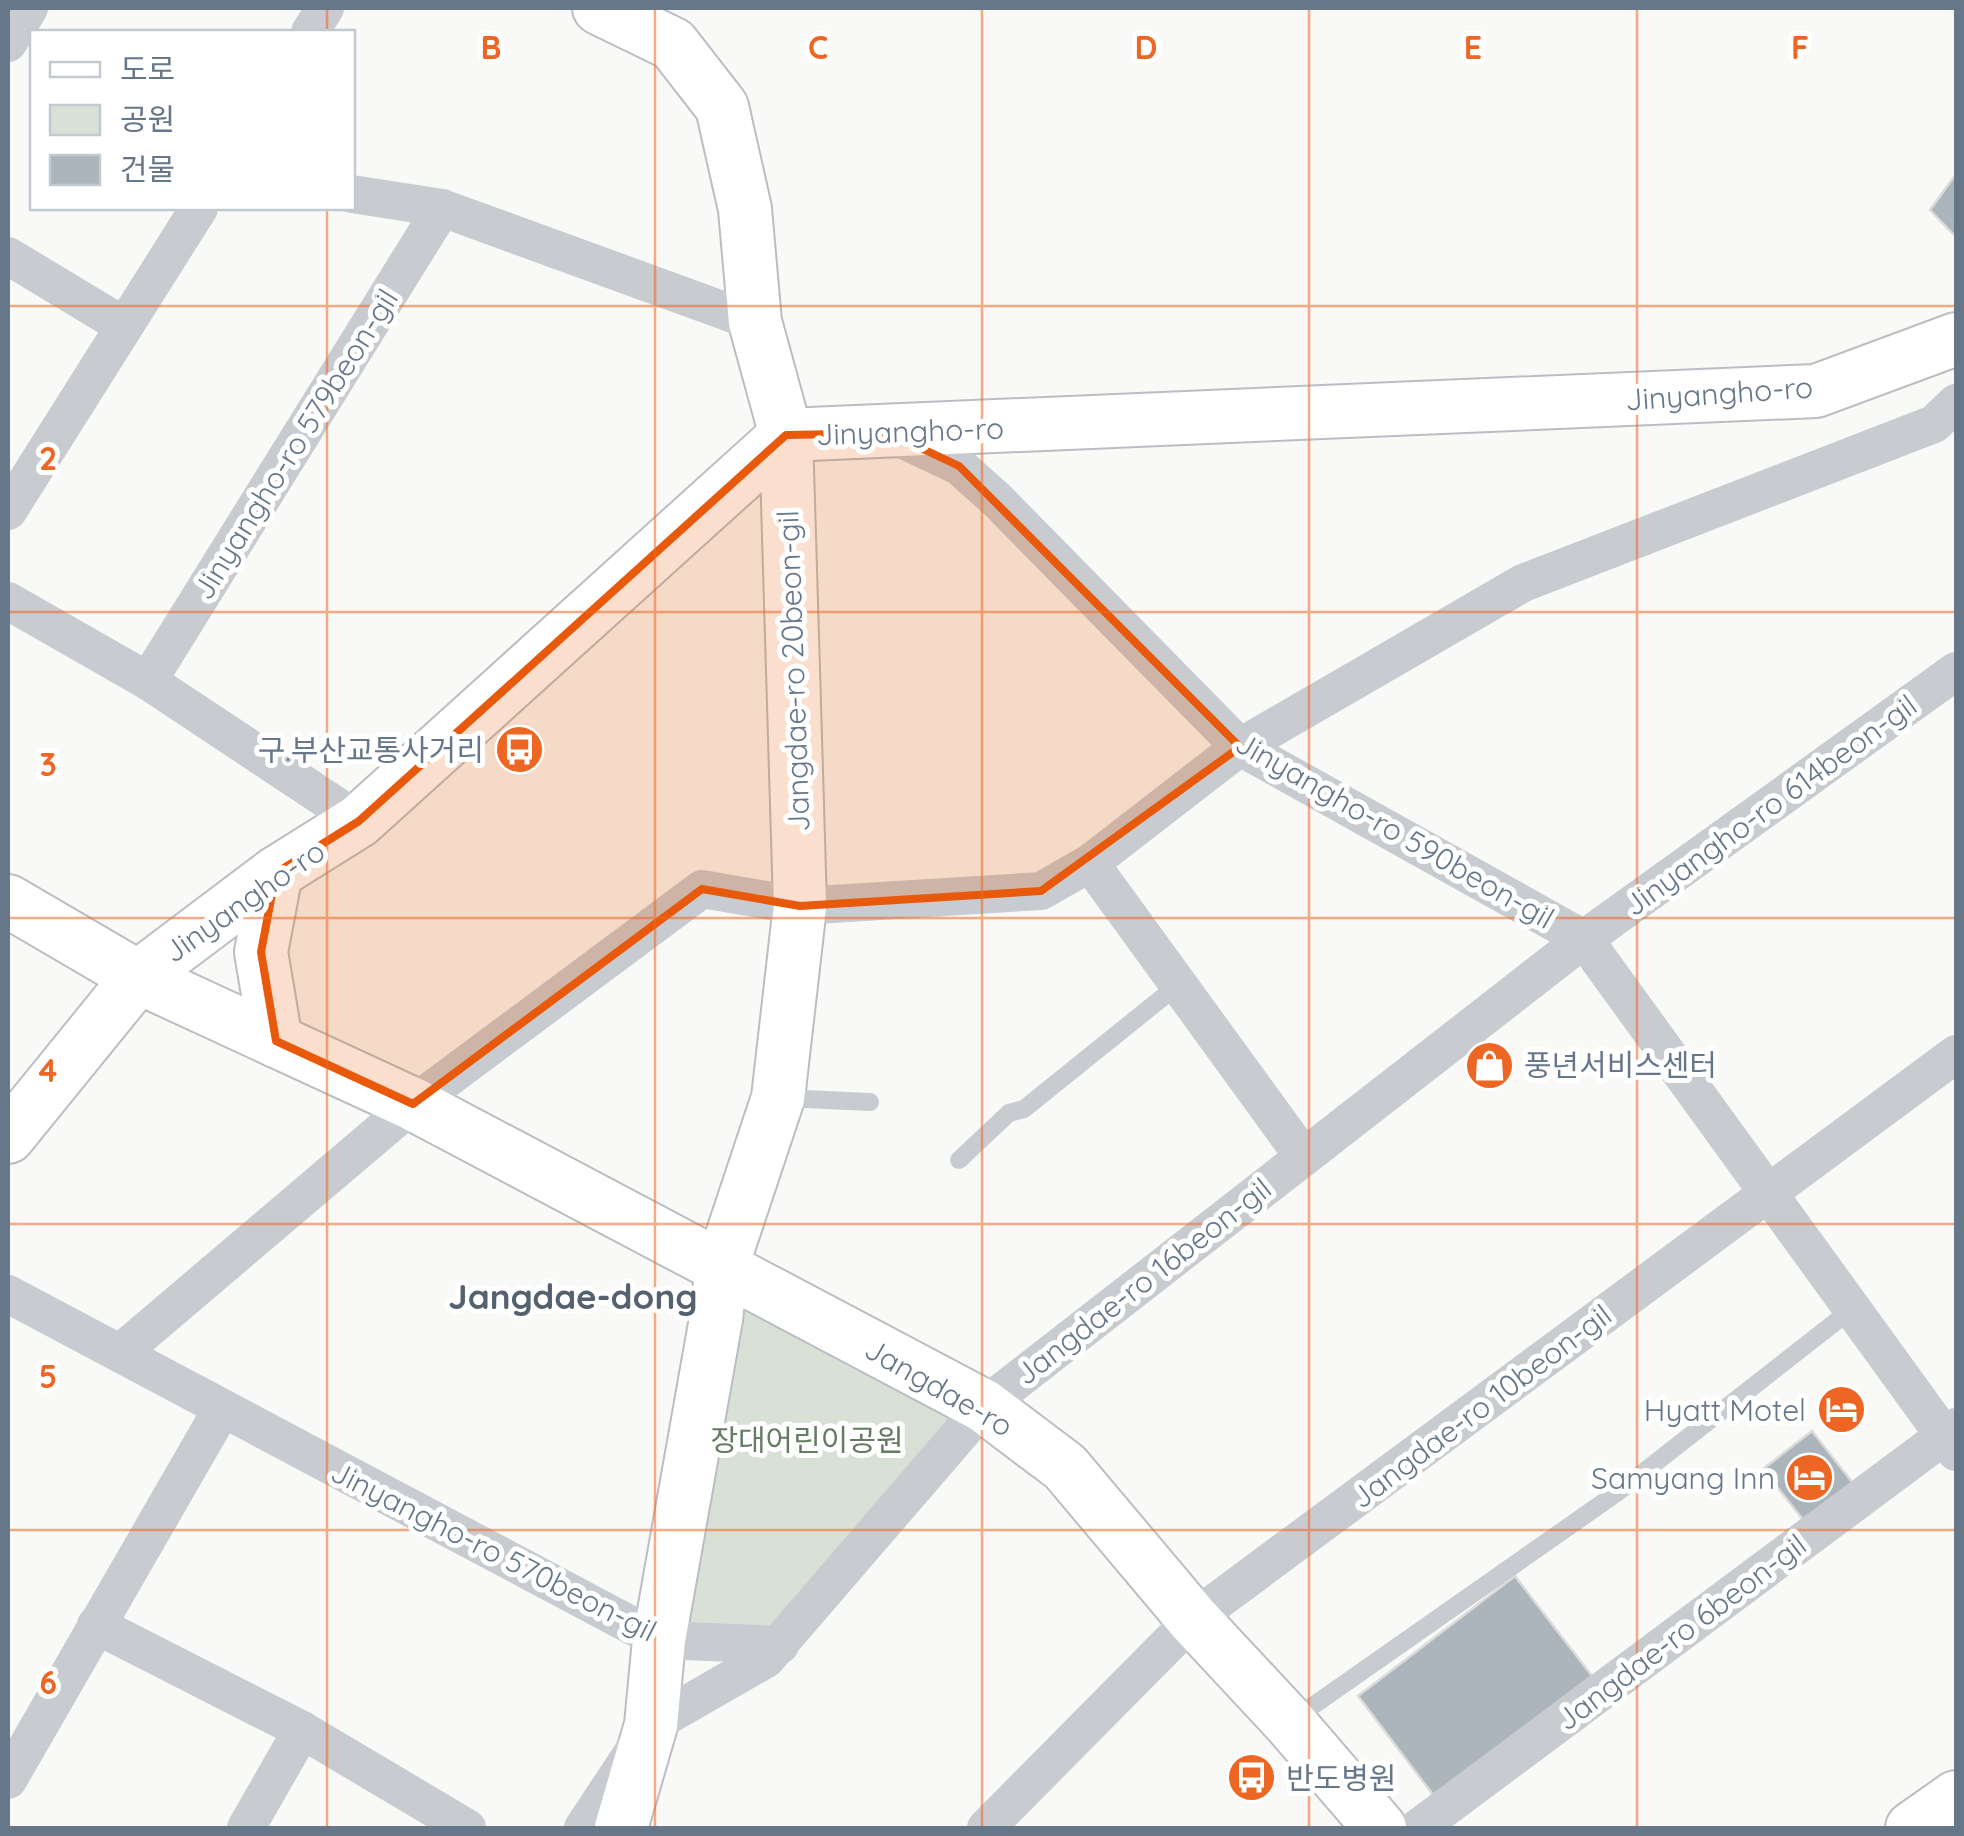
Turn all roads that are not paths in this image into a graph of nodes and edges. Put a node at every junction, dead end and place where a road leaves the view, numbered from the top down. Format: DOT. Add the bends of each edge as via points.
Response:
graph roads {
  1 [pos="29,8"];
  2 [pos="326,8"];
  3 [pos="598,8"];
  4 [pos="311,30"];
  5 [pos="8,43"];
  6 [pos="355,194"];
  7 [pos="442,208"];
  8 [pos="198,210"];
  9 [pos="8,256"];
  10 [pos="755,322"];
  11 [pos="124,326"];
  12 [pos="1956,339"];
  13 [pos="1949,425"];
  14 [pos="889,433"];
  15 [pos="786,435"];
  16 [pos="8,511"];
  17 [pos="8,601"];
  18 [pos="1956,671"];
  19 [pos="148,680"];
  20 [pos="1240,747"];
  21 [pos="360,821"];
  22 [pos="1090,862"];
  23 [pos="276,872"];
  24 [pos="8,902"];
  25 [pos="800,906"];
  26 [pos="1584,939"];
  27 [pos="138,977"];
  28 [pos="1178,985"];
  29 [pos="276,1041"];
  30 [pos="1956,1054"];
  31 [pos="778,1098"];
  32 [pos="870,1102"];
  33 [pos="413,1104"];
  34 [pos="8,1136"];
  35 [pos="1302,1156"];
  36 [pos="959,1160"];
  37 [pos="1768,1192"];
  38 [pos="722,1266"];
  39 [pos="8,1294"];
  40 [pos="1852,1309"];
  41 [pos="120,1353"];
  42 [pos="984,1406"];
  43 [pos="222,1409"];
  44 [pos="1953,1438"];
  45 [pos="1194,1619"];
  46 [pos="96,1625"];
  47 [pos="660,1640"];
  48 [pos="780,1644"];
  49 [pos="1289,1722"];
  50 [pos="652,1725"];
  51 [pos="302,1730"];
  52 [pos="9,1775"];
  53 [pos="1956,1798"];
  54 [pos="246,1828"];
  55 [pos="466,1828"];
  56 [pos="583,1828"];
  57 [pos="622,1828"];
  58 [pos="986,1828"];
  59 [pos="1380,1828"];
  60 [pos="1418,1828"];
  61 [pos="1912,1828"];
  1 -- 5 [label="street"];
  2 -- 4 [label="street"];
  3 -- 10 [label="street, Jangdae-ro 20beon-gil" via="673,44 722,106 745,209"];
  6 -- 7 [label="street"];
  7 -- 10 [label="street"];
  7 -- 19 [label="street, Jinyangho-ro 579beon-gil"];
  8 -- 11 [label="street"];
  9 -- 11 [label="street"];
  10 -- 15 [label="street, Jangdae-ro 20beon-gil"];
  11 -- 16 [label="street"];
  12 -- 14 [label="street, Jinyangho-ro" via="1816,391"];
  13 -- 20 [label="street" via="1523,583"];
  14 -- 15 [label="street, Jinyangho-ro"];
  14 -- 20 [label="street, Jinyangho-ro 590beon-gil" via="960,466"];
  15 -- 21 [label="street, Jinyangho-ro"];
  15 -- 25 [label="street, Jangdae-ro 20beon-gil"];
  17 -- 19 [label="street"];
  18 -- 26 [label="street, Jinyangho-ro 614beon-gil"];
  19 -- 21 [label="street"];
  20 -- 22 [label="street"];
  20 -- 26 [label="street, Jinyangho-ro 590beon-gil"];
  21 -- 23 [label="street, Jinyangho-ro"];
  22 -- 25 [label="street" via="1041,891"];
  22 -- 28 [label="street"];
  23 -- 27 [label="street, Jinyangho-ro"];
  23 -- 29 [label="street" via="261,952"];
  24 -- 27 [label="street, Jangdae-ro"];
  25 -- 31 [label="street, Jangdae-ro 20beon-gil"];
  25 -- 33 [label="street" via="702,889"];
  26 -- 35 [label="street, Jangdae-ro 16beon-gil"];
  26 -- 37 [label="street, Jinyangho-ro 590beon-gil"];
  27 -- 29 [label="street, Jangdae-ro"];
  27 -- 34 [label="street, Jinyangho-ro"];
  28 -- 35 [label="street"];
  28 -- 36 [label="lane" via="1024,1109 1009,1113"];
  29 -- 33 [label="street, Jangdae-ro"];
  30 -- 37 [label="street, Jangdae-ro 10beon-gil"];
  31 -- 32 [label="lane"];
  31 -- 38 [label="street, Jangdae-ro 20beon-gil"];
  33 -- 38 [label="street, Jangdae-ro"];
  33 -- 41 [label="street"];
  35 -- 42 [label="street, Jangdae-ro 16beon-gil"];
  37 -- 40 [label="street, Jinyangho-ro 590beon-gil"];
  37 -- 45 [label="street, Jangdae-ro 10beon-gil"];
  38 -- 42 [label="street, Jangdae-ro"];
  38 -- 47 [label="street"];
  39 -- 41 [label="street, Jinyangho-ro 570beon-gil"];
  40 -- 44 [label="street, Jinyangho-ro 590beon-gil"];
  40 -- 49 [label="lane" via="1618,1492"];
  41 -- 43 [label="street, Jinyangho-ro 570beon-gil"];
  42 -- 45 [label="street, Jangdae-ro" via="1065,1467"];
  42 -- 48 [label="street, Jangdae-ro 16beon-gil"];
  43 -- 46 [label="street"];
  43 -- 47 [label="street, Jinyangho-ro 570beon-gil"];
  44 -- 60 [label="street, Jangdae-ro 6beon-gil"];
  45 -- 49 [label="street, Jangdae-ro"];
  45 -- 58 [label="street, Jangdae-ro 10beon-gil"];
  46 -- 51 [label="street"];
  46 -- 52 [label="street"];
  47 -- 48 [label="street, Jinyangho-ro 570beon-gil"];
  47 -- 50 [label="street"];
  48 -- 50 [label="street, Jangdae-ro 16beon-gil" via="766,1659"];
  49 -- 59 [label="street, Jangdae-ro"];
  50 -- 56 [label="street"];
  50 -- 57 [label="street"];
  51 -- 54 [label="street"];
  51 -- 55 [label="street"];
  53 -- 61 [label="street"];
}
